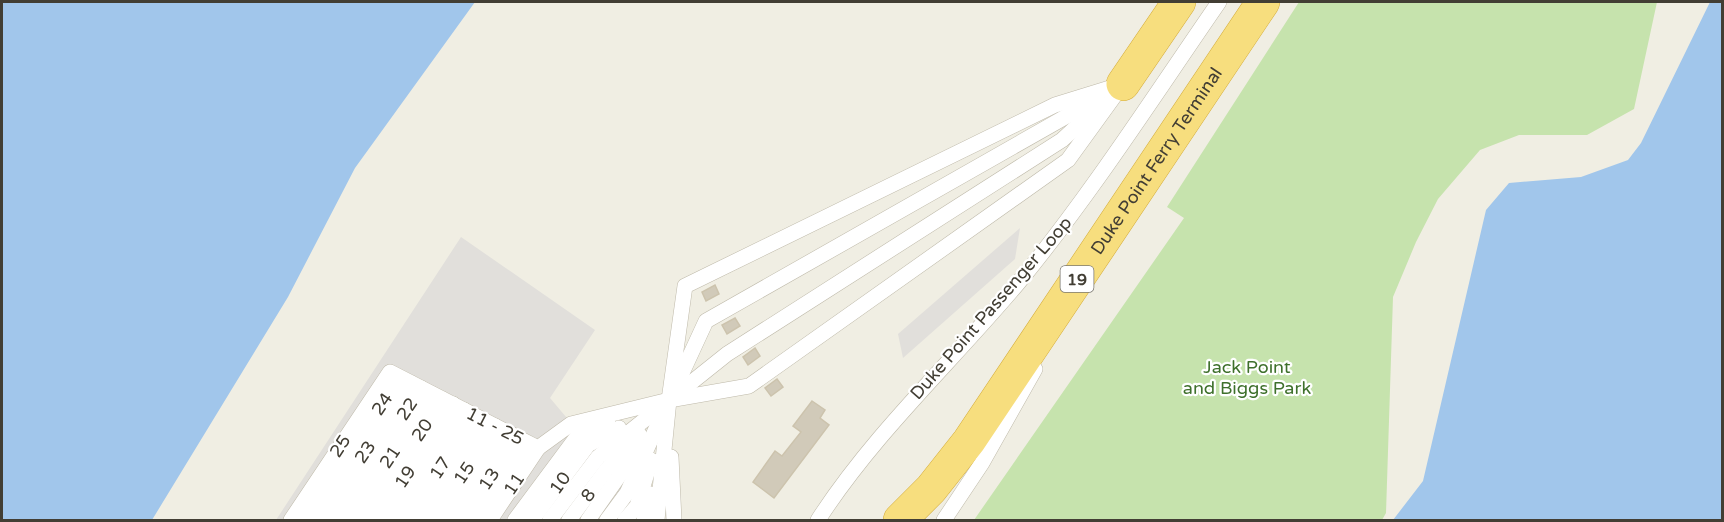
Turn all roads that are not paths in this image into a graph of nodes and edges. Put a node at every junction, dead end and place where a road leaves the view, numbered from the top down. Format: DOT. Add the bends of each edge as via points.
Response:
graph roads {
  1 [pos="1179,2"];
  2 [pos="1219,2"];
  3 [pos="1263,2"];
  4 [pos="1124,84"];
  5 [pos="1138,187"];
  6 [pos="669,400"];
  7 [pos="464,410"];
  8 [pos="612,475"];
  9 [pos="291,520"];
  10 [pos="305,520"];
  11 [pos="320,520"];
  12 [pos="334,520"];
  13 [pos="348,520"];
  14 [pos="362,520"];
  15 [pos="376,520"];
  16 [pos="391,520"];
  17 [pos="405,520"];
  18 [pos="419,520"];
  19 [pos="433,520"];
  20 [pos="447,520"];
  21 [pos="461,520"];
  22 [pos="476,520"];
  23 [pos="490,520"];
  24 [pos="515,520"];
  25 [pos="532,520"];
  26 [pos="550,520"];
  27 [pos="568,520"];
  28 [pos="588,520"];
  29 [pos="607,520"];
  30 [pos="625,520"];
  31 [pos="649,520"];
  32 [pos="666,520"];
  33 [pos="674,520"];
  34 [pos="818,520"];
  35 [pos="900,520"];
  36 [pos="944,520"];
  1 -- 4 [label="highway"];
  2 -- 34 [label="lane, Duke Point Passenger Loop" via="1051,243 886,429"];
  3 -- 5 [label="highway, Duke Point Ferry Terminal / 19"];
  4 -- 6 [label="lane" via="1062,140 727,354"];
  4 -- 6 [label="lane" via="1068,160 749,386"];
  4 -- 6 [label="lane" via="706,321"];
  4 -- 6 [label="lane" via="1055,105 685,286"];
  5 -- 35 [label="highway, Duke Point Ferry Terminal / 19" via="969,441"];
  5 -- 36 [label="lane" via="982,463"];
  6 -- 7 [label="lane, 11 - 25" via="571,424"];
  6 -- 8 [label="lane"];
  6 -- 8 [label="lane"];
  6 -- 24 [label="lane" via="579,434"];
  6 -- 25 [label="lane, 10" via="588,445"];
  6 -- 30 [label="lane" via="636,506"];
  6 -- 31 [label="lane"];
  6 -- 32 [label="lane"];
  6 -- 33 [label="lane"];
  7 -- 9 [label="lane, 25"];
  7 -- 10 [label="lane, 24"];
  7 -- 11 [label="lane, 23"];
  7 -- 12 [label="lane, 22"];
  7 -- 13 [label="lane, 21"];
  7 -- 14 [label="lane, 20"];
  7 -- 15 [label="lane, 19"];
  7 -- 16 [label="lane"];
  7 -- 17 [label="lane, 17"];
  7 -- 18 [label="lane"];
  7 -- 19 [label="lane, 15"];
  7 -- 20 [label="lane"];
  7 -- 21 [label="lane, 13"];
  7 -- 22 [label="lane"];
  7 -- 23 [label="lane, 11"];
  8 -- 26 [label="lane"];
  8 -- 27 [label="lane, 8"];
  8 -- 28 [label="lane"];
  8 -- 29 [label="lane"];
}
